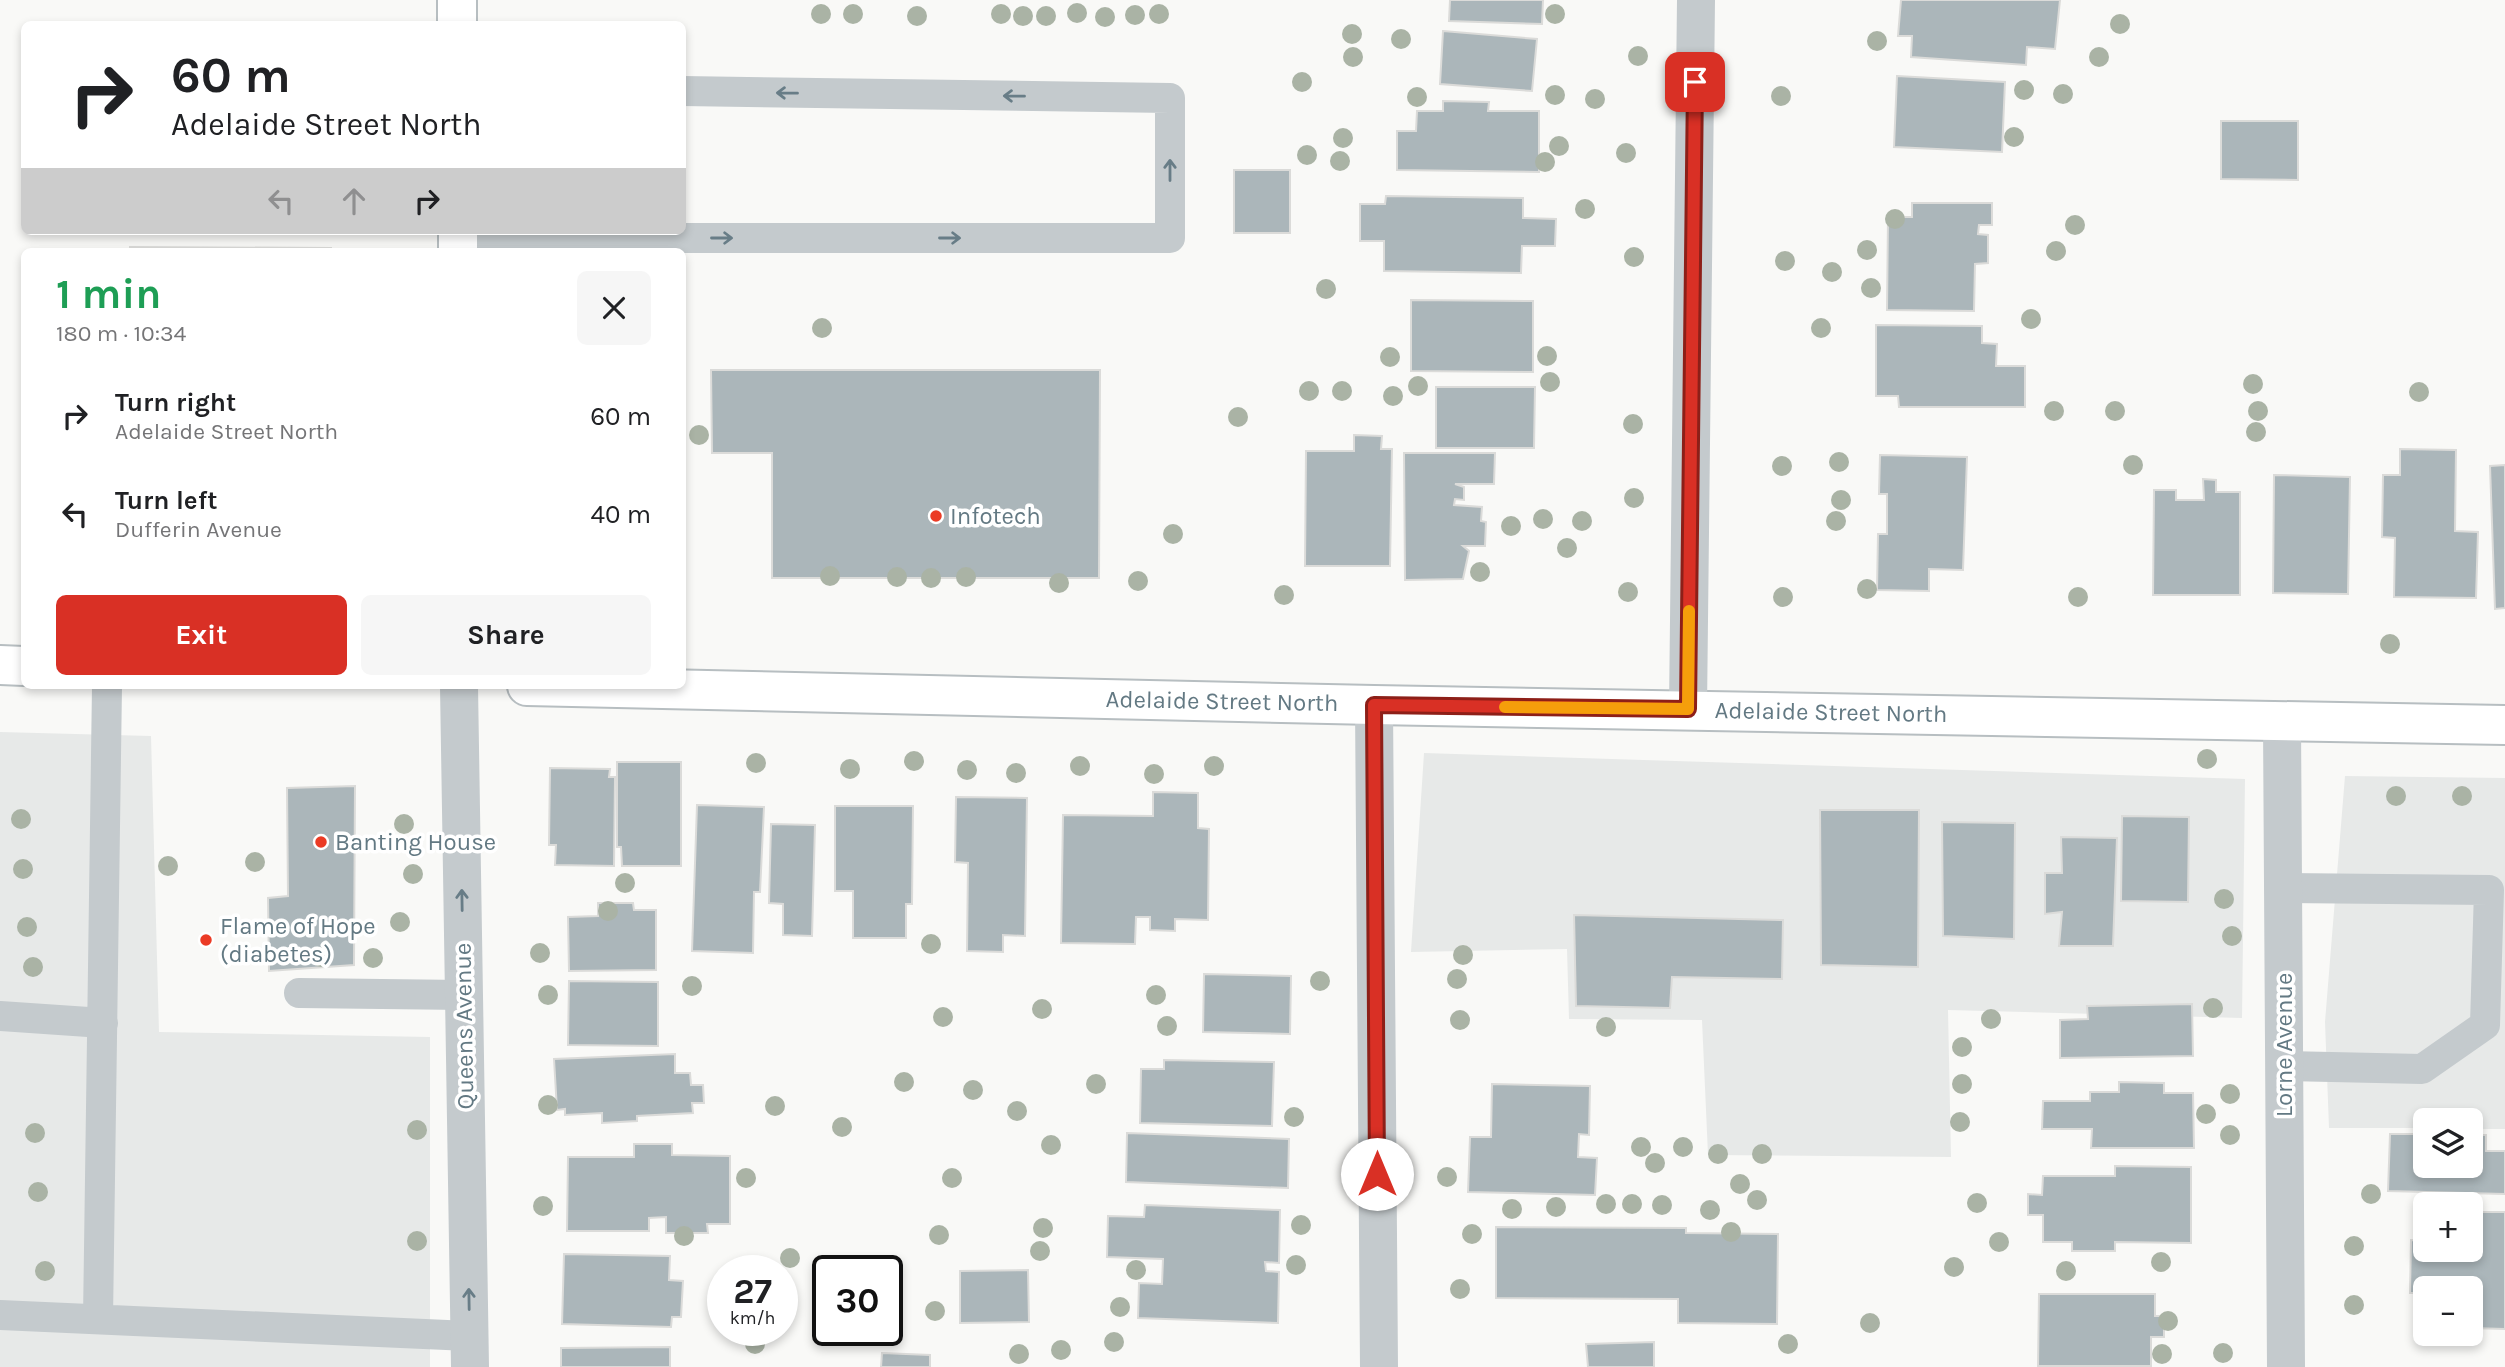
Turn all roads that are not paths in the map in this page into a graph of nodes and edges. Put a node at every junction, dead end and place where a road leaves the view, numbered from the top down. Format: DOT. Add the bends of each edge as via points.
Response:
graph roads {
  1 [pos="457,0"];
  2 [pos="1696,0"];
  3 [pos="457,21"];
  4 [pos="686,91"];
  5 [pos="458,240"];
  6 [pos="0,665"];
  7 [pos="21,666"];
  8 [pos="107,689"];
  9 [pos="459,689"];
  10 [pos="661,689"];
  11 [pos="1374,705"];
  12 [pos="1688,709"];
  13 [pos="2282,722"];
  14 [pos="2505,725"];
  15 [pos="2283,888"];
  16 [pos="2497,890"];
  17 [pos="299,993"];
  18 [pos="464,995"];
  19 [pos="0,1016"];
  20 [pos="103,1023"];
  21 [pos="2284,1066"];
  22 [pos="0,1315"];
  23 [pos="98,1320"];
  24 [pos="469,1352"];
  25 [pos="1379,1367"];
  26 [pos="2286,1367"];
  1 -- 3 [label="main road"];
  2 -- 12 [label="street"];
  5 -- 4 [label="lane, one-way" via="1170,238 1170,97"];
  6 -- 7 [label="main road"];
  8 -- 20 [label="lane"];
  18 -- 9 [label="street, Queens Avenue, one-way"];
  10 -- 11 [label="main road, Adelaide Street North"];
  11 -- 12 [label="main road, Adelaide Street North"];
  11 -- 25 [label="street"];
  12 -- 13 [label="main road, Adelaide Street North"];
  13 -- 14 [label="main road, Adelaide Street North"];
  13 -- 15 [label="street, Lorne Avenue"];
  15 -- 16 [label="lane"];
  15 -- 21 [label="street, Lorne Avenue"];
  16 -- 21 [label="lane" via="2485,1025 2422,1069"];
  17 -- 18 [label="lane"];
  24 -- 18 [label="street, Queens Avenue, one-way"];
  19 -- 20 [label="lane"];
  20 -- 23 [label="lane"];
  21 -- 26 [label="street, Lorne Avenue"];
  22 -- 23 [label="lane"];
  23 -- 24 [label="lane"];
}
